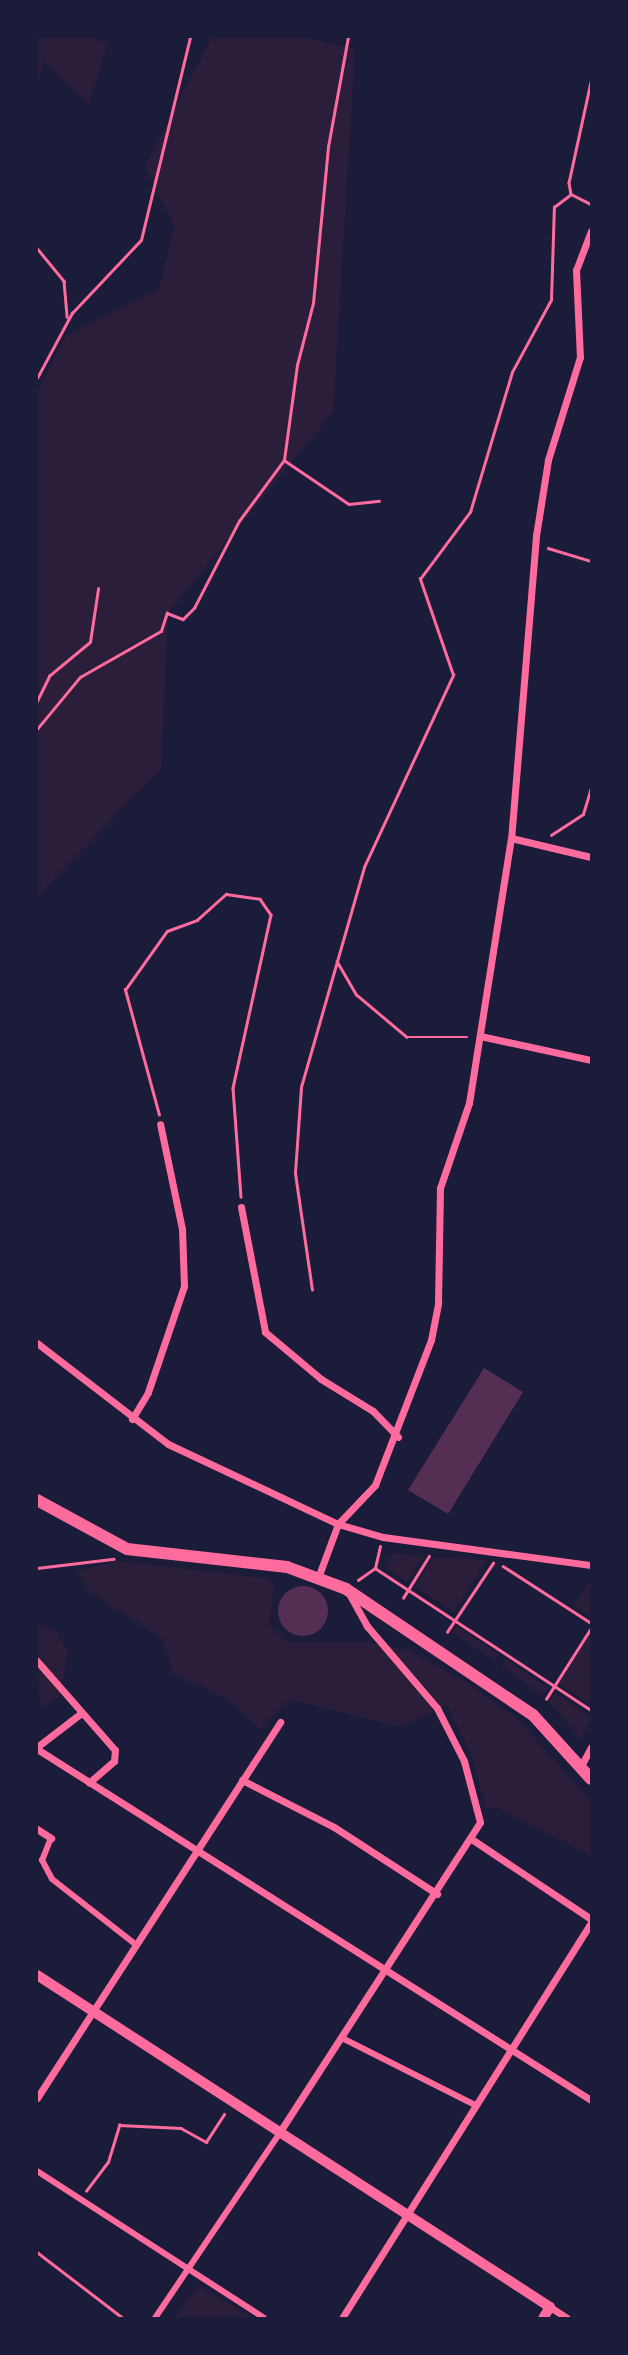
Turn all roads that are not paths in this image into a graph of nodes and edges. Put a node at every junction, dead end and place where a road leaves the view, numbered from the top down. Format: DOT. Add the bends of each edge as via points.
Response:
graph roads {
  1 [pos="591,231"];
  2 [pos="511,838"];
  3 [pos="591,857"];
  4 [pos="480,1036"];
  5 [pos="591,1060"];
  6 [pos="160,1124"];
  7 [pos="241,1207"];
  8 [pos="37,1343"];
  9 [pos="132,1419"];
  10 [pos="398,1437"];
  11 [pos="37,1500"];
  12 [pos="338,1524"];
  13 [pos="591,1566"];
  14 [pos="319,1576"];
  15 [pos="346,1588"];
  16 [pos="37,1661"];
  17 [pos="80,1714"];
  18 [pos="280,1722"];
  19 [pos="591,1747"];
  20 [pos="37,1748"];
  21 [pos="581,1766"];
  22 [pos="591,1779"];
  23 [pos="242,1780"];
  24 [pos="89,1783"];
  25 [pos="37,1829"];
  26 [pos="51,1838"];
  27 [pos="474,1839"];
  28 [pos="195,1850"];
  29 [pos="437,1894"];
  30 [pos="591,1921"];
  31 [pos="134,1943"];
  32 [pos="389,1968"];
  33 [pos="37,1975"];
  34 [pos="92,2011"];
  35 [pos="342,2038"];
  36 [pos="510,2048"];
  37 [pos="37,2098"];
  38 [pos="591,2100"];
  39 [pos="475,2105"];
  40 [pos="279,2134"];
  41 [pos="37,2171"];
  42 [pos="406,2216"];
  43 [pos="188,2269"];
  44 [pos="550,2307"];
  45 [pos="155,2318"];
  46 [pos="264,2318"];
  47 [pos="342,2318"];
  48 [pos="543,2318"];
  49 [pos="567,2318"];
  1 -- 2 [label="street" via="576,270 580,357 548,460 536,546"];
  2 -- 3 [label="street"];
  2 -- 4 [label="street"];
  4 -- 5 [label="street"];
  4 -- 10 [label="street" via="469,1103 440,1188 438,1303 431,1340"];
  6 -- 9 [label="street" via="182,1229 184,1286 148,1392"];
  7 -- 10 [label="street" via="265,1332 321,1379 373,1410"];
  8 -- 9 [label="street"];
  9 -- 12 [label="street" via="236,1480"];
  10 -- 12 [label="street" via="375,1485"];
  11 -- 14 [label="main road" via="127,1549"];
  12 -- 13 [label="street" via="383,1537"];
  12 -- 14 [label="street"];
  14 -- 15 [label="main road"];
  15 -- 21 [label="main road" via="514,1701"];
  15 -- 27 [label="street" via="367,1626 430,1698 464,1761 479,1803"];
  16 -- 17 [label="street"];
  17 -- 20 [label="street"];
  17 -- 24 [label="street" via="117,1756"];
  18 -- 23 [label="street"];
  19 -- 21 [label="street"];
  20 -- 24 [label="street"];
  21 -- 22 [label="main road"];
  23 -- 28 [label="street"];
  23 -- 29 [label="street" via="334,1827"];
  24 -- 28 [label="street"];
  25 -- 26 [label="street"];
  26 -- 31 [label="street" via="42,1860 52,1880"];
  27 -- 29 [label="street"];
  27 -- 30 [label="street"];
  28 -- 31 [label="street"];
  28 -- 32 [label="street"];
  29 -- 32 [label="street"];
  30 -- 36 [label="street"];
  31 -- 34 [label="street"];
  32 -- 35 [label="street"];
  32 -- 36 [label="street"];
  33 -- 34 [label="main road"];
  34 -- 37 [label="street"];
  34 -- 40 [label="main road"];
  35 -- 39 [label="street"];
  35 -- 40 [label="street"];
  36 -- 38 [label="street"];
  36 -- 39 [label="street"];
  39 -- 42 [label="street"];
  40 -- 42 [label="main road"];
  40 -- 43 [label="street"];
  41 -- 43 [label="street"];
  42 -- 44 [label="main road"];
  42 -- 47 [label="street"];
  43 -- 45 [label="street"];
  43 -- 46 [label="street"];
  44 -- 48 [label="main road"];
  44 -- 49 [label="street"];
}
